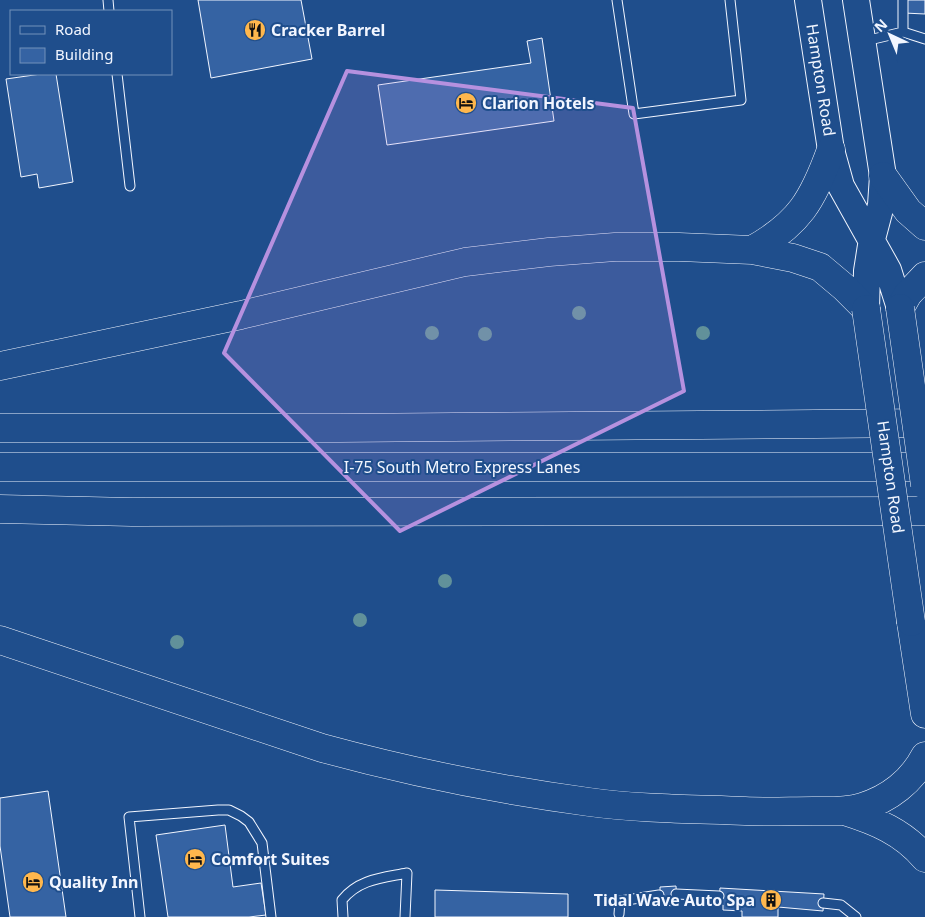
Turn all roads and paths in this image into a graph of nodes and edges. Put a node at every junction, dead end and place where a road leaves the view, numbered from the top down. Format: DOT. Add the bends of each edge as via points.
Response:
graph roads {
  1 [pos="617,0"];
  2 [pos="730,0"];
  3 [pos="808,0"];
  4 [pos="856,0"];
  5 [pos="904,0"];
  6 [pos="903,32"];
  7 [pos="925,39"];
  8 [pos="863,42"];
  9 [pos="117,75"];
  10 [pos="832,150"];
  11 [pos="883,176"];
  12 [pos="130,186"];
  13 [pos="925,226"];
  14 [pos="872,239"];
  15 [pos="752,250"];
  16 [pos="925,276"];
  17 [pos="900,308"];
  18 [pos="866,309"];
  19 [pos="0,366"];
  20 [pos="925,423"];
  21 [pos="0,428"];
  22 [pos="0,467"];
  23 [pos="925,467"];
  24 [pos="925,485"];
  25 [pos="0,509"];
  26 [pos="925,511"];
  27 [pos="0,640"];
  28 [pos="925,714"];
  29 [pos="925,756"];
  30 [pos="844,811"];
  31 [pos="925,858"];
  32 [pos="676,894"];
  33 [pos="659,895"];
  34 [pos="719,896"];
  35 [pos="823,903"];
  36 [pos="619,914"];
  37 [pos="140,917"];
  38 [pos="271,917"];
  39 [pos="343,917"];
  40 [pos="406,917"];
  41 [pos="856,917"];
  1 -- 2 [label="lane" via="634,114 741,100"];
  3 -- 10 [label="main road, Hampton Road"];
  4 -- 8 [label="main road, Hampton Road"];
  5 -- 6 [label="lane"];
  6 -- 7 [label="lane"];
  6 -- 8 [label="lane"];
  8 -- 11 [label="main road, Hampton Road"];
  9 -- 12 [label="lane"];
  10 -- 14 [label="main road, Hampton Road" via="841,186"];
  10 -- 15 [label="highway" via="821,180 804,208 781,232"];
  11 -- 13 [label="highway" via="895,196"];
  11 -- 14 [label="main road, Hampton Road" via="881,206"];
  14 -- 17 [label="main road, Hampton Road" via="888,270"];
  14 -- 18 [label="main road, Hampton Road" via="866,272"];
  15 -- 18 [label="highway" via="820,267"];
  15 -- 19 [label="highway" via="615,248 465,262 241,315"];
  16 -- 17 [label="highway"];
  17 -- 24 [label="highway, Hampton Road, bridge"];
  18 -- 28 [label="highway, Hampton Road, bridge"];
  20 -- 21 [label="highway"];
  22 -- 23 [label="highway, I-75 South Metro Express Lanes"];
  25 -- 26 [label="highway" via="132,512"];
  27 -- 30 [label="highway" via="322,748 486,786 591,802 675,809"];
  29 -- 30 [label="highway" via="914,774 890,794 876,802"];
  30 -- 31 [label="highway" via="885,825"];
  32 -- 34 [label="lane"];
  33 -- 36 [label="lane" via="620,901"];
  35 -- 41 [label="lane" via="841,905"];
  37 -- 38 [label="lane" via="129,818 218,810 229,810 242,816 262,843"];
  39 -- 40 [label="lane" via="342,900 351,889 368,881 408,873"];
}
